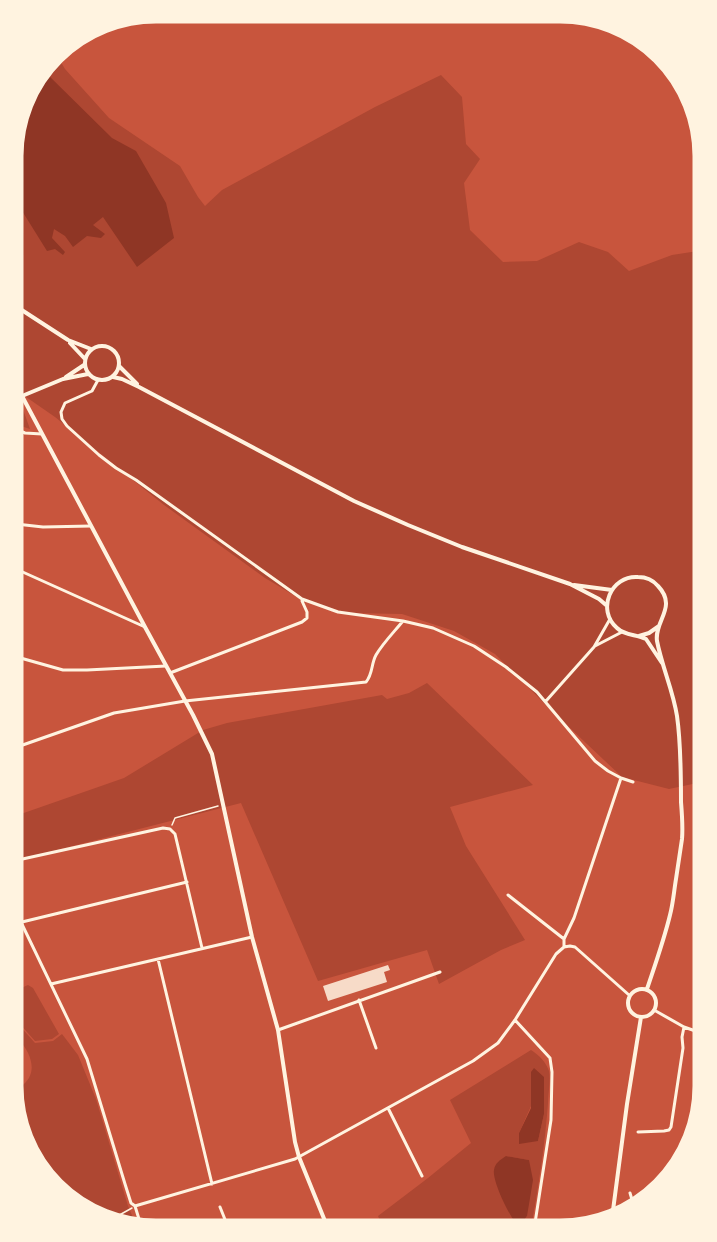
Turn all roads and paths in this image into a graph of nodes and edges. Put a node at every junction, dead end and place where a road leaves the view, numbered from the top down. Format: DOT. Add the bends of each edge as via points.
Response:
graph roads {
  1 [pos="22,310"];
  2 [pos="68,340"];
  3 [pos="91,349"];
  4 [pos="85,359"];
  5 [pos="84,365"];
  6 [pos="119,366"];
  7 [pos="88,374"];
  8 [pos="113,376"];
  9 [pos="63,379"];
  10 [pos="98,380"];
  11 [pos="139,387"];
  12 [pos="22,391"];
  13 [pos="22,397"];
  14 [pos="22,432"];
  15 [pos="43,434"];
  16 [pos="22,525"];
  17 [pos="92,526"];
  18 [pos="22,572"];
  19 [pos="570,584"];
  20 [pos="612,590"];
  21 [pos="302,599"];
  22 [pos="607,606"];
  23 [pos="610,619"];
  24 [pos="403,621"];
  25 [pos="661,622"];
  26 [pos="145,627"];
  27 [pos="622,632"];
  28 [pos="638,636"];
  29 [pos="594,646"];
  30 [pos="22,658"];
  31 [pos="662,663"];
  32 [pos="166,666"];
  33 [pos="170,673"];
  34 [pos="185,701"];
  35 [pos="546,701"];
  36 [pos="22,745"];
  37 [pos="621,778"];
  38 [pos="633,782"];
  39 [pos="223,805"];
  40 [pos="170,829"];
  41 [pos="22,859"];
  42 [pos="187,882"];
  43 [pos="508,895"];
  44 [pos="22,922"];
  45 [pos="22,924"];
  46 [pos="252,936"];
  47 [pos="564,939"];
  48 [pos="564,947"];
  49 [pos="202,948"];
  50 [pos="158,958"];
  51 [pos="440,972"];
  52 [pos="51,984"];
  53 [pos="647,989"];
  54 [pos="629,995"];
  55 [pos="359,1000"];
  56 [pos="654,1010"];
  57 [pos="640,1017"];
  58 [pos="515,1020"];
  59 [pos="684,1027"];
  60 [pos="278,1030"];
  61 [pos="694,1031"];
  62 [pos="376,1048"];
  63 [pos="388,1108"];
  64 [pos="638,1132"];
  65 [pos="299,1157"];
  66 [pos="422,1176"];
  67 [pos="212,1184"];
  68 [pos="630,1193"];
  69 [pos="632,1199"];
  70 [pos="135,1206"];
  71 [pos="220,1207"];
  72 [pos="613,1208"];
  73 [pos="120,1214"];
  74 [pos="139,1218"];
  75 [pos="225,1220"];
  76 [pos="325,1220"];
  77 [pos="535,1220"];
  1 -- 2 [label="street"];
  2 -- 3 [label="street"];
  2 -- 4 [label="street"];
  3 -- 4 [label="street"];
  3 -- 6 [label="street" via="108,347 117,354"];
  4 -- 5 [label="street"];
  5 -- 7 [label="street"];
  5 -- 9 [label="street"];
  6 -- 8 [label="street"];
  6 -- 11 [label="street"];
  7 -- 9 [label="street"];
  7 -- 10 [label="street"];
  8 -- 10 [label="street"];
  8 -- 11 [label="street"];
  9 -- 12 [label="street"];
  10 -- 21 [label="street" via="92,391 63,406 61,415 67,426 116,468"];
  11 -- 19 [label="street" via="354,501 462,548"];
  13 -- 15 [label="street"];
  14 -- 15 [label="street"];
  15 -- 17 [label="street"];
  16 -- 17 [label="street"];
  17 -- 26 [label="street"];
  18 -- 26 [label="street"];
  19 -- 20 [label="street"];
  19 -- 22 [label="street"];
  20 -- 22 [label="street"];
  20 -- 25 [label="street" via="630,577 653,581 666,600"];
  21 -- 24 [label="street" via="338,612"];
  21 -- 33 [label="street" via="307,618 302,622"];
  22 -- 23 [label="street"];
  23 -- 27 [label="street"];
  23 -- 29 [label="street"];
  24 -- 34 [label="street" via="377,654 366,682"];
  24 -- 35 [label="street" via="433,628 474,646"];
  25 -- 28 [label="street" via="652,631"];
  25 -- 31 [label="street" via="657,639"];
  26 -- 32 [label="street"];
  27 -- 28 [label="street"];
  27 -- 29 [label="street"];
  28 -- 31 [label="street" via="646,639"];
  29 -- 35 [label="street"];
  30 -- 32 [label="street" via="63,670"];
  31 -- 53 [label="street" via="674,700 679,735 682,837 671,913"];
  32 -- 33 [label="street"];
  33 -- 34 [label="street"];
  34 -- 36 [label="street" via="114,713"];
  34 -- 39 [label="street" via="212,754"];
  35 -- 37 [label="street" via="595,761"];
  37 -- 38 [label="street"];
  37 -- 47 [label="street"];
  39 -- 40 [label="path" via="175,818"];
  39 -- 46 [label="street"];
  40 -- 41 [label="street"];
  40 -- 42 [label="street" via="175,834"];
  42 -- 44 [label="street"];
  42 -- 49 [label="street"];
  43 -- 47 [label="street"];
  45 -- 52 [label="street"];
  46 -- 49 [label="street"];
  46 -- 60 [label="street"];
  47 -- 48 [label="street"];
  48 -- 54 [label="street" via="574,948"];
  48 -- 58 [label="street"];
  49 -- 50 [label="street"];
  50 -- 52 [label="street"];
  50 -- 67 [label="street"];
  51 -- 55 [label="street"];
  52 -- 70 [label="street" via="87,1059 124,1184"];
  53 -- 54 [label="street"];
  53 -- 56 [label="street" via="656,999"];
  54 -- 57 [label="street" via="630,1010"];
  55 -- 60 [label="street"];
  55 -- 62 [label="street"];
  56 -- 57 [label="street"];
  56 -- 59 [label="street"];
  57 -- 72 [label="street"];
  58 -- 63 [label="street" via="498,1043 473,1061"];
  58 -- 77 [label="street" via="550,1058 552,1072 551,1120"];
  59 -- 61 [label="street"];
  59 -- 64 [label="street" via="671,1127"];
  60 -- 65 [label="street"];
  63 -- 65 [label="street"];
  63 -- 66 [label="street"];
  65 -- 67 [label="street"];
  65 -- 76 [label="street"];
  67 -- 70 [label="street"];
  68 -- 69 [label="street"];
  70 -- 73 [label="path"];
  70 -- 74 [label="street"];
  71 -- 75 [label="street"];
}
